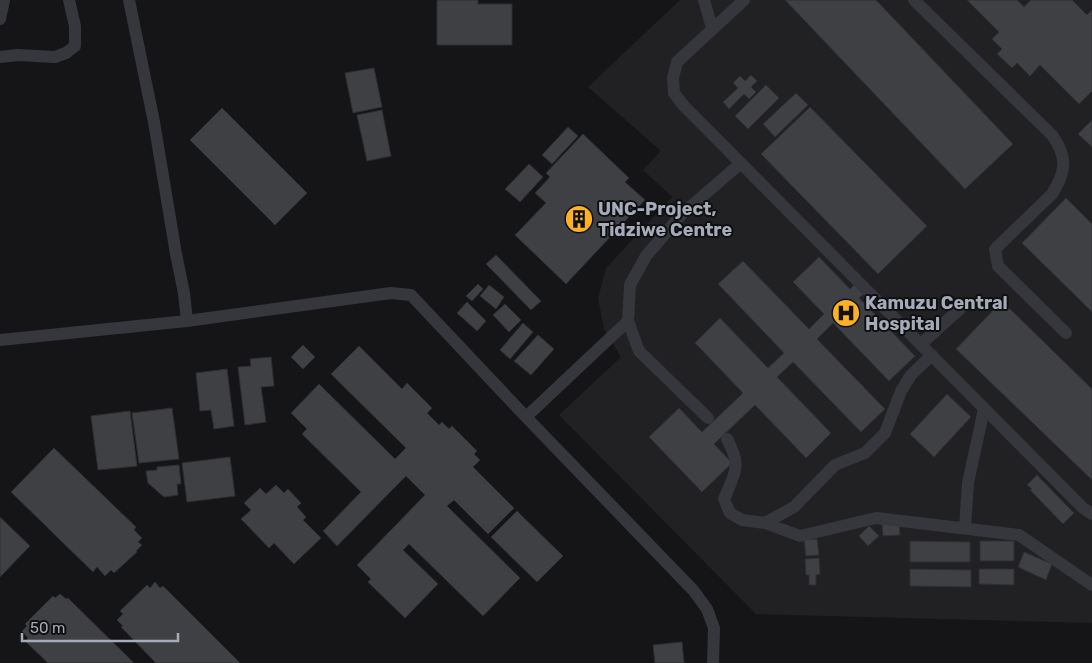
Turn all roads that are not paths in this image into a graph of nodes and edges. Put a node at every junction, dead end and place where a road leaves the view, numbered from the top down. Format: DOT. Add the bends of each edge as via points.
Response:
graph roads {
  1 [pos="4,0"];
  2 [pos="69,0"];
  3 [pos="128,0"];
  4 [pos="704,0"];
  5 [pos="744,0"];
  6 [pos="914,0"];
  7 [pos="0,19"];
  8 [pos="712,28"];
  9 [pos="0,57"];
  10 [pos="741,163"];
  11 [pos="962,307"];
  12 [pos="187,320"];
  13 [pos="628,321"];
  14 [pos="1066,333"];
  15 [pos="0,340"];
  16 [pos="921,344"];
  17 [pos="932,355"];
  18 [pos="984,409"];
  19 [pos="526,417"];
  20 [pos="708,418"];
  21 [pos="728,439"];
  22 [pos="1092,514"];
  23 [pos="765,523"];
  24 [pos="965,528"];
  25 [pos="1092,585"];
  26 [pos="713,663"];
  1 -- 7 [label="lane"];
  2 -- 9 [label="lane" via="75,26 75,46 66,54"];
  3 -- 12 [label="lane" via="154,122"];
  4 -- 8 [label="lane"];
  5 -- 8 [label="lane"];
  6 -- 14 [label="lane" via="1058,143 1064,163 1057,186 995,249 998,266"];
  8 -- 10 [label="lane" via="677,62 674,93"];
  10 -- 13 [label="lane" via="682,214 646,256 630,285"];
  10 -- 16 [label="lane"];
  11 -- 16 [label="lane"];
  12 -- 15 [label="lane"];
  12 -- 19 [label="lane" via="391,294 411,295"];
  13 -- 19 [label="lane"];
  13 -- 20 [label="lane" via="639,350"];
  16 -- 17 [label="lane"];
  17 -- 18 [label="lane"];
  17 -- 23 [label="lane" via="911,375 901,391 885,433 865,453 835,465 794,507"];
  18 -- 22 [label="lane" via="1082,508"];
  18 -- 24 [label="lane" via="968,483"];
  19 -- 26 [label="lane" via="693,590 707,609 714,628"];
  21 -- 23 [label="lane" via="736,454 736,471 724,500 730,513 742,520"];
  23 -- 24 [label="lane" via="800,536 876,518"];
  24 -- 25 [label="lane" via="1019,535"];
}
